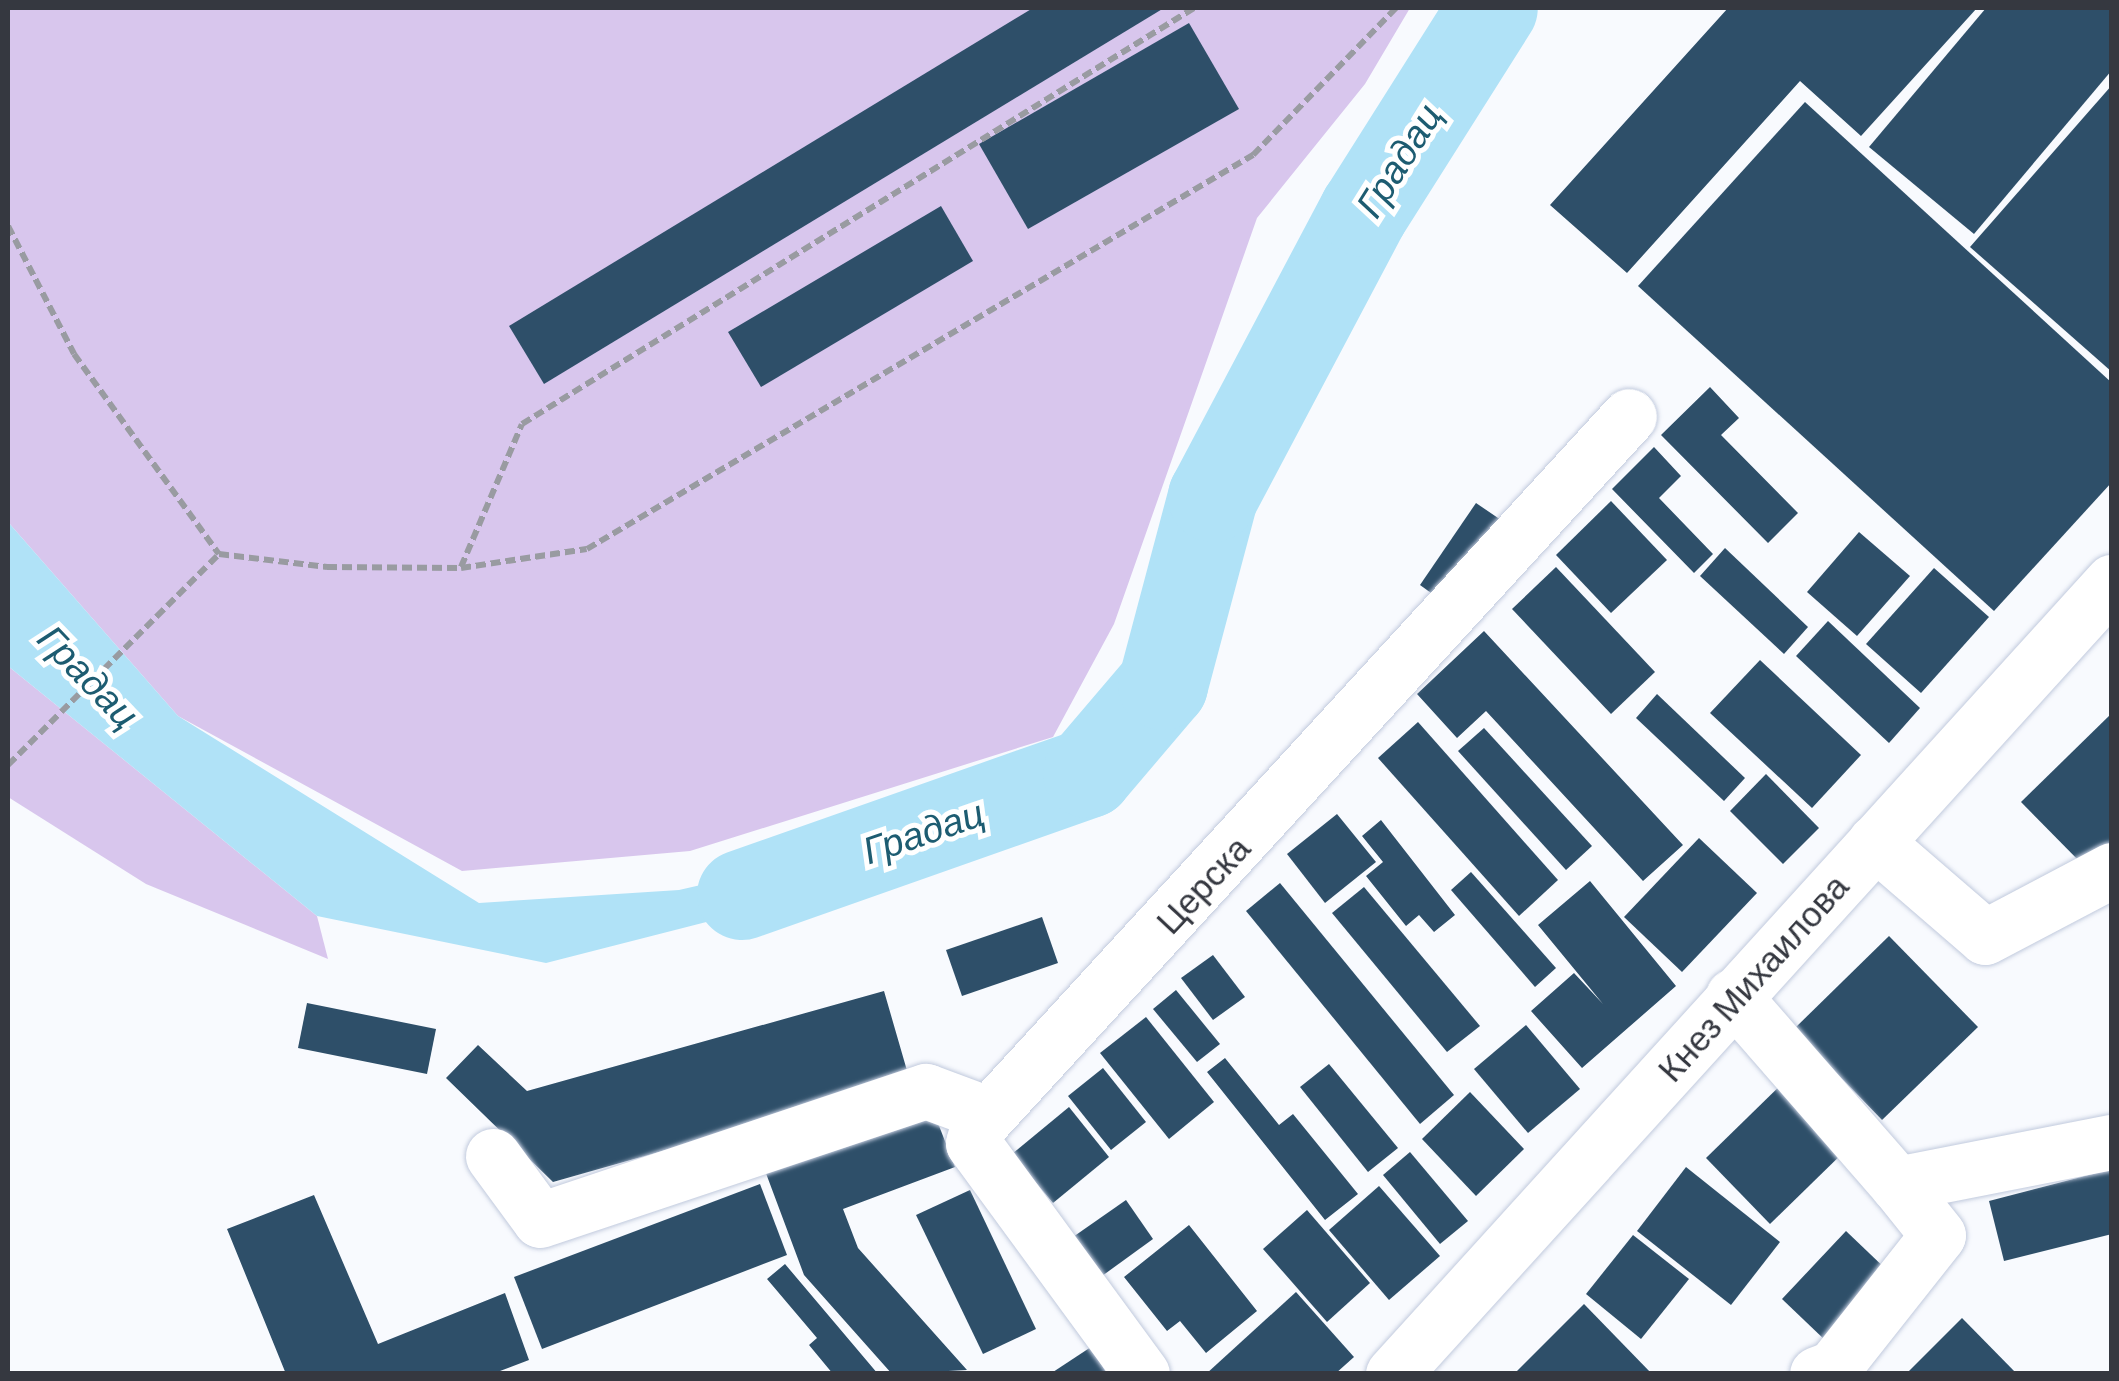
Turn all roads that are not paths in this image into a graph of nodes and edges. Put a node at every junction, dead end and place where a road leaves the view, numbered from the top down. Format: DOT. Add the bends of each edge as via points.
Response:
graph roads {
  1 [pos="1630,416"];
  2 [pos="2112,582"];
  3 [pos="1875,842"];
  4 [pos="2112,870"];
  5 [pos="1733,996"];
  6 [pos="985,1113"];
  7 [pos="2112,1142"];
  8 [pos="494,1156"];
  9 [pos="1897,1184"];
  10 [pos="1142,1374"];
  11 [pos="1393,1374"];
  12 [pos="1817,1374"];
  1 -- 6 [label="street, Церска" via="1388,687"];
  2 -- 3 [label="street, Кнез Михаилова"];
  3 -- 4 [label="street" via="1986,937"];
  3 -- 5 [label="street, Кнез Михаилова"];
  5 -- 9 [label="street"];
  5 -- 11 [label="street, Кнез Михаилова"];
  6 -- 8 [label="street" via="926,1092 540,1220"];
  6 -- 10 [label="street" via="973,1144"];
  7 -- 9 [label="street"];
  9 -- 12 [label="street" via="1938,1235 1833,1368"];
}
